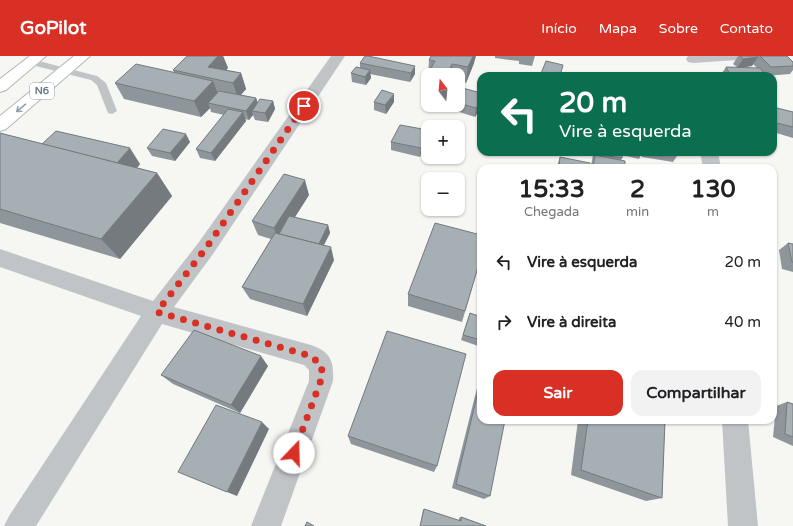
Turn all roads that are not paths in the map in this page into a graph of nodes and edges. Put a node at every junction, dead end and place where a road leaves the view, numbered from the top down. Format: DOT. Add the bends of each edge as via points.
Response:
graph roads {
  1 [pos="83,56"];
  2 [pos="338,56"];
  3 [pos="737,56"];
  4 [pos="693,58"];
  5 [pos="35,59"];
  6 [pos="66,70"];
  7 [pos="695,72"];
  8 [pos="0,87"];
  9 [pos="112,111"];
  10 [pos="0,125"];
  11 [pos="0,258"];
  12 [pos="157,312"];
  13 [pos="735,424"];
  14 [pos="19,526"];
  15 [pos="266,526"];
  16 [pos="743,526"];
  1 -- 6 [label="highway, N6"];
  2 -- 12 [label="street" via="206,248"];
  3 -- 4 [label="street"];
  4 -- 7 [label="street"];
  5 -- 6 [label="lane"];
  5 -- 8 [label="highway, N6"];
  6 -- 9 [label="lane" via="94,78 101,83"];
  6 -- 10 [label="highway, N6, one-way"];
  11 -- 12 [label="street"];
  12 -- 14 [label="street"];
  12 -- 15 [label="street" via="311,356 322,366 321,380"];
  13 -- 16 [label="street"];
}
